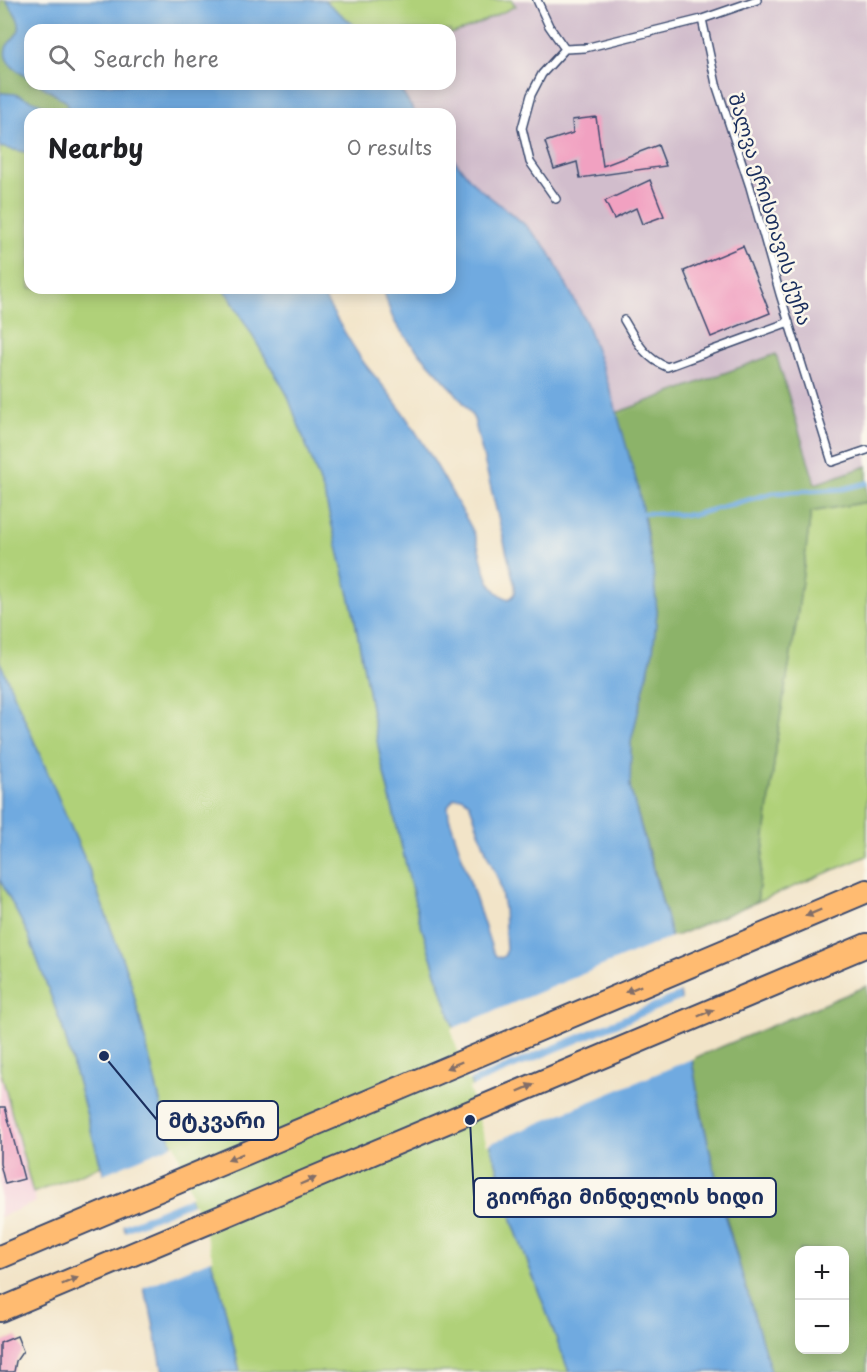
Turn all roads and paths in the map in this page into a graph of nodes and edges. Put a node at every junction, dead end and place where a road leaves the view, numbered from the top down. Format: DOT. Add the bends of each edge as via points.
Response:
graph roads {
  1 [pos="537,0"];
  2 [pos="757,0"];
  3 [pos="702,19"];
  4 [pos="565,49"];
  5 [pos="556,199"];
  6 [pos="624,320"];
  7 [pos="789,322"];
  8 [pos="867,450"];
  9 [pos="867,891"];
  10 [pos="867,945"];
  11 [pos="0,1257"];
  12 [pos="8,1307"];
  1 -- 4 [label="lane"];
  2 -- 3 [label="lane"];
  3 -- 4 [label="lane" via="585,48"];
  3 -- 7 [label="lane, შალვა ერისთავის ქუჩა" via="716,84"];
  4 -- 5 [label="lane" via="542,74 531,95 522,128 530,162"];
  6 -- 7 [label="lane" via="644,353 667,367"];
  7 -- 8 [label="lane, შალვა ერისთავის ქუჩა" via="832,462"];
  9 -- 11 [label="main road, one-way"];
  12 -- 10 [label="main road, one-way"];
}
